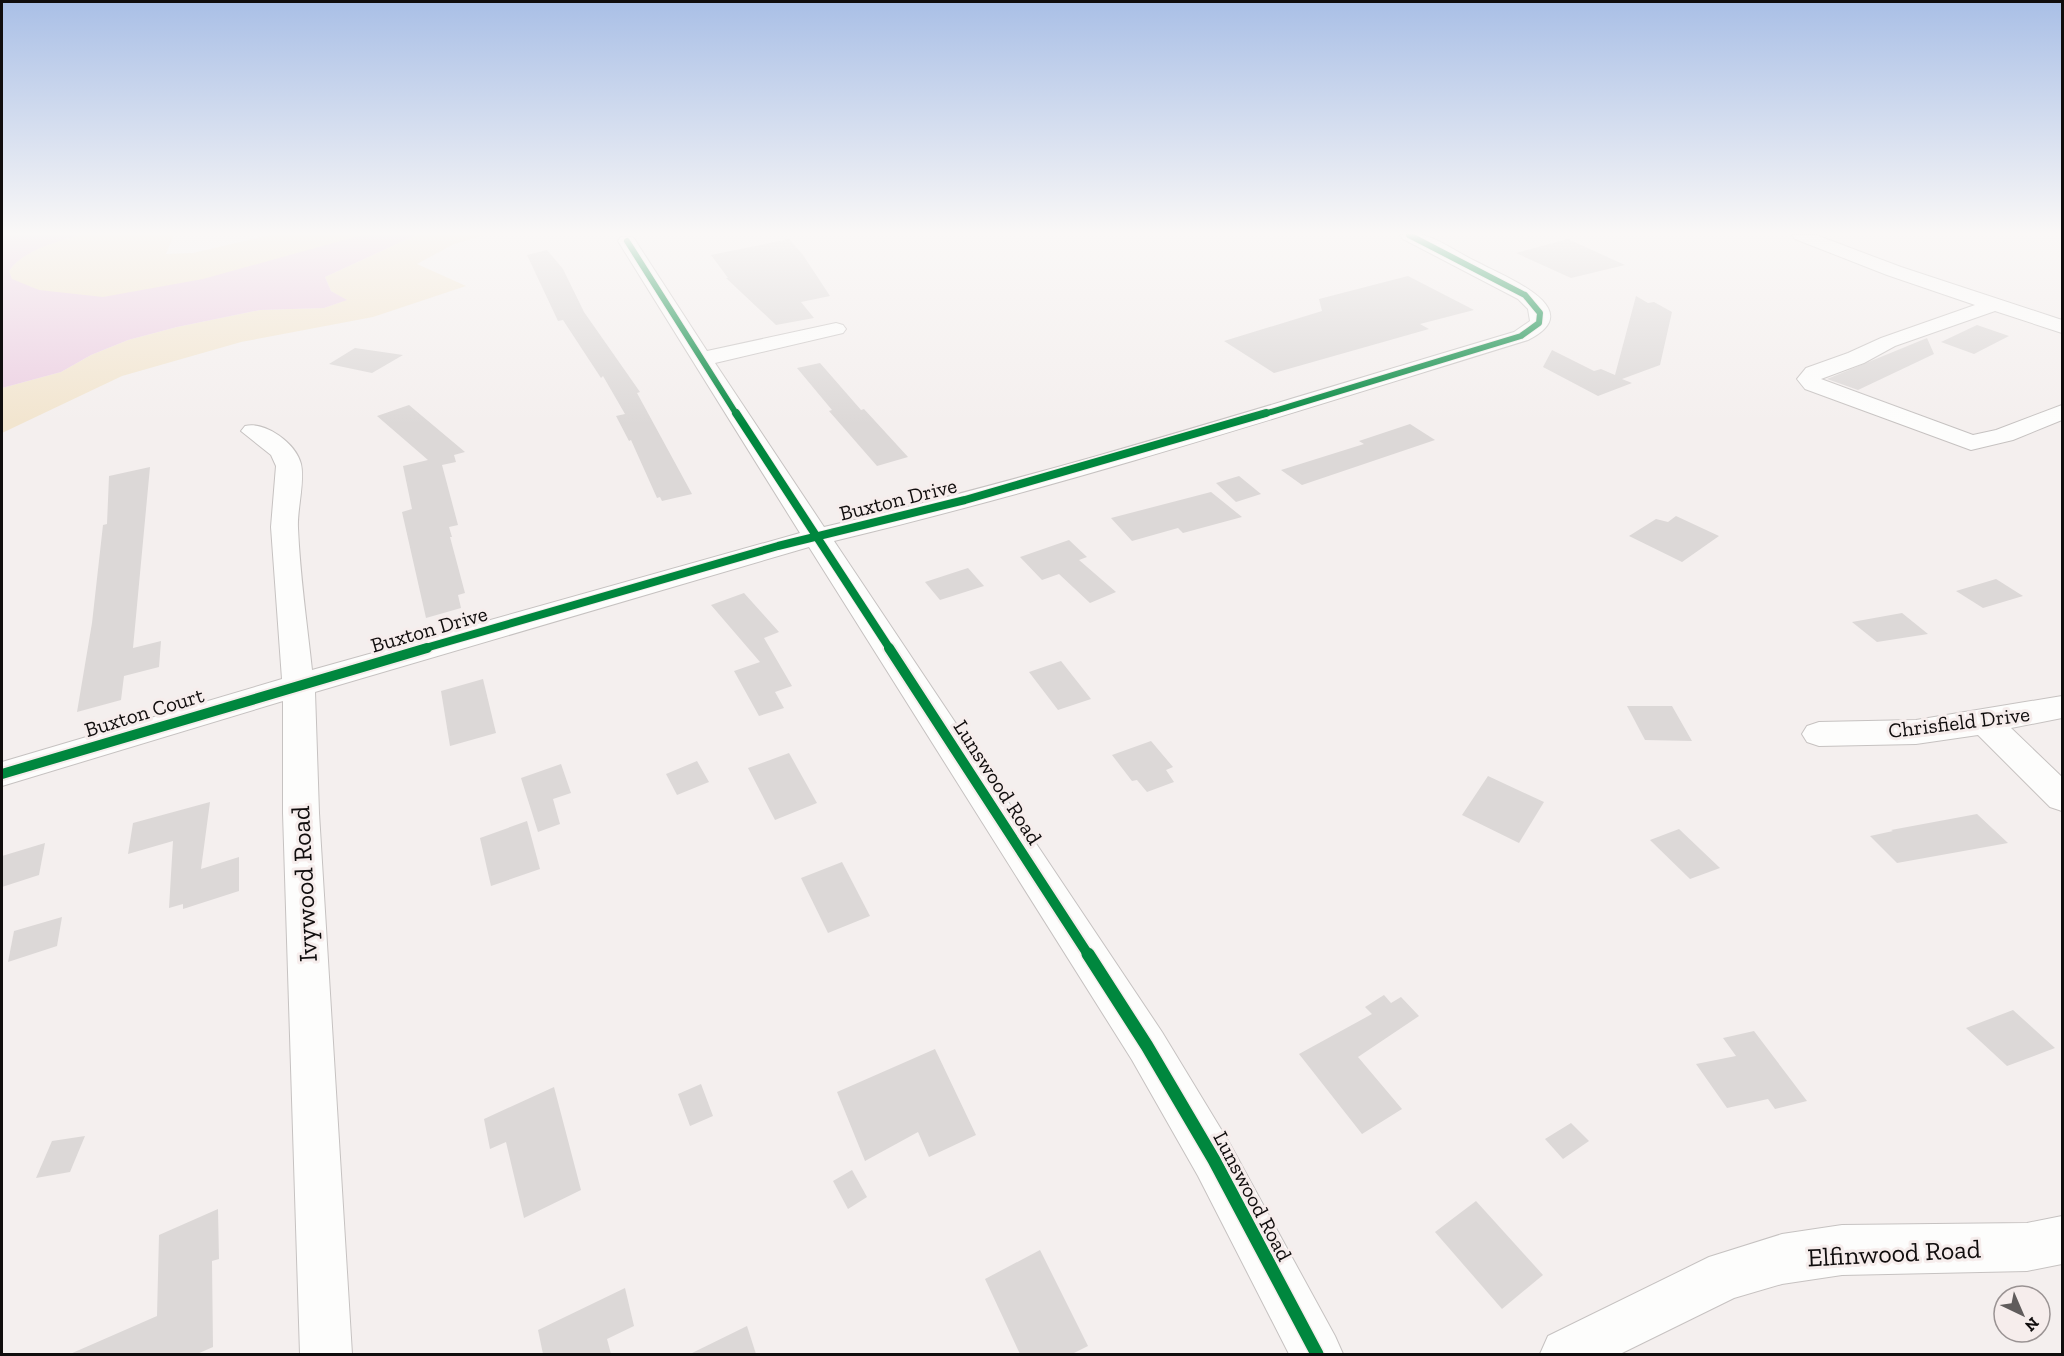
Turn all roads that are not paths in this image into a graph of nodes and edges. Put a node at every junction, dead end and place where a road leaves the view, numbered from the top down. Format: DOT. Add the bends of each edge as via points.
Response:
graph roads {
  1 [pos="663,298"];
  2 [pos="1528,298"];
  3 [pos="1976,298"];
  4 [pos="1995,305"];
  5 [pos="2062,327"];
  6 [pos="836,329"];
  7 [pos="702,359"];
  8 [pos="2062,412"];
  9 [pos="253,431"];
  10 [pos="818,537"];
  11 [pos="298,686"];
  12 [pos="2062,707"];
  13 [pos="1985,722"];
  14 [pos="1819,734"];
  15 [pos="2,774"];
  16 [pos="2062,798"];
  17 [pos="2062,1240"];
  18 [pos="326,1354"];
  19 [pos="1317,1354"];
  20 [pos="1566,1354"];
  1 -- 7 [label="street, Lunswood Road"];
  2 -- 10 [label="street, Buxton Drive" via="1540,310 1542,319 1532,331 1521,336 948,505"];
  3 -- 4 [label="street"];
  4 -- 5 [label="street"];
  4 -- 8 [label="street" via="1869,350 1808,379 1971,442 2004,435"];
  6 -- 7 [label="street"];
  7 -- 10 [label="street, Lunswood Road"];
  9 -- 11 [label="street, Ivywood Road" via="275,444 289,466 285,527"];
  10 -- 11 [label="street, Buxton Drive"];
  10 -- 19 [label="street, Lunswood Road" via="1147,1046 1214,1161"];
  11 -- 15 [label="street, Buxton Court"];
  11 -- 18 [label="street, Ivywood Road"];
  12 -- 13 [label="street, Chrisfield Drive"];
  13 -- 14 [label="street, Chrisfield Drive" via="1916,732"];
  13 -- 16 [label="street"];
  17 -- 20 [label="street, Elfinwood Road" via="2027,1247 1842,1250 1782,1259 1727,1275"];
}
